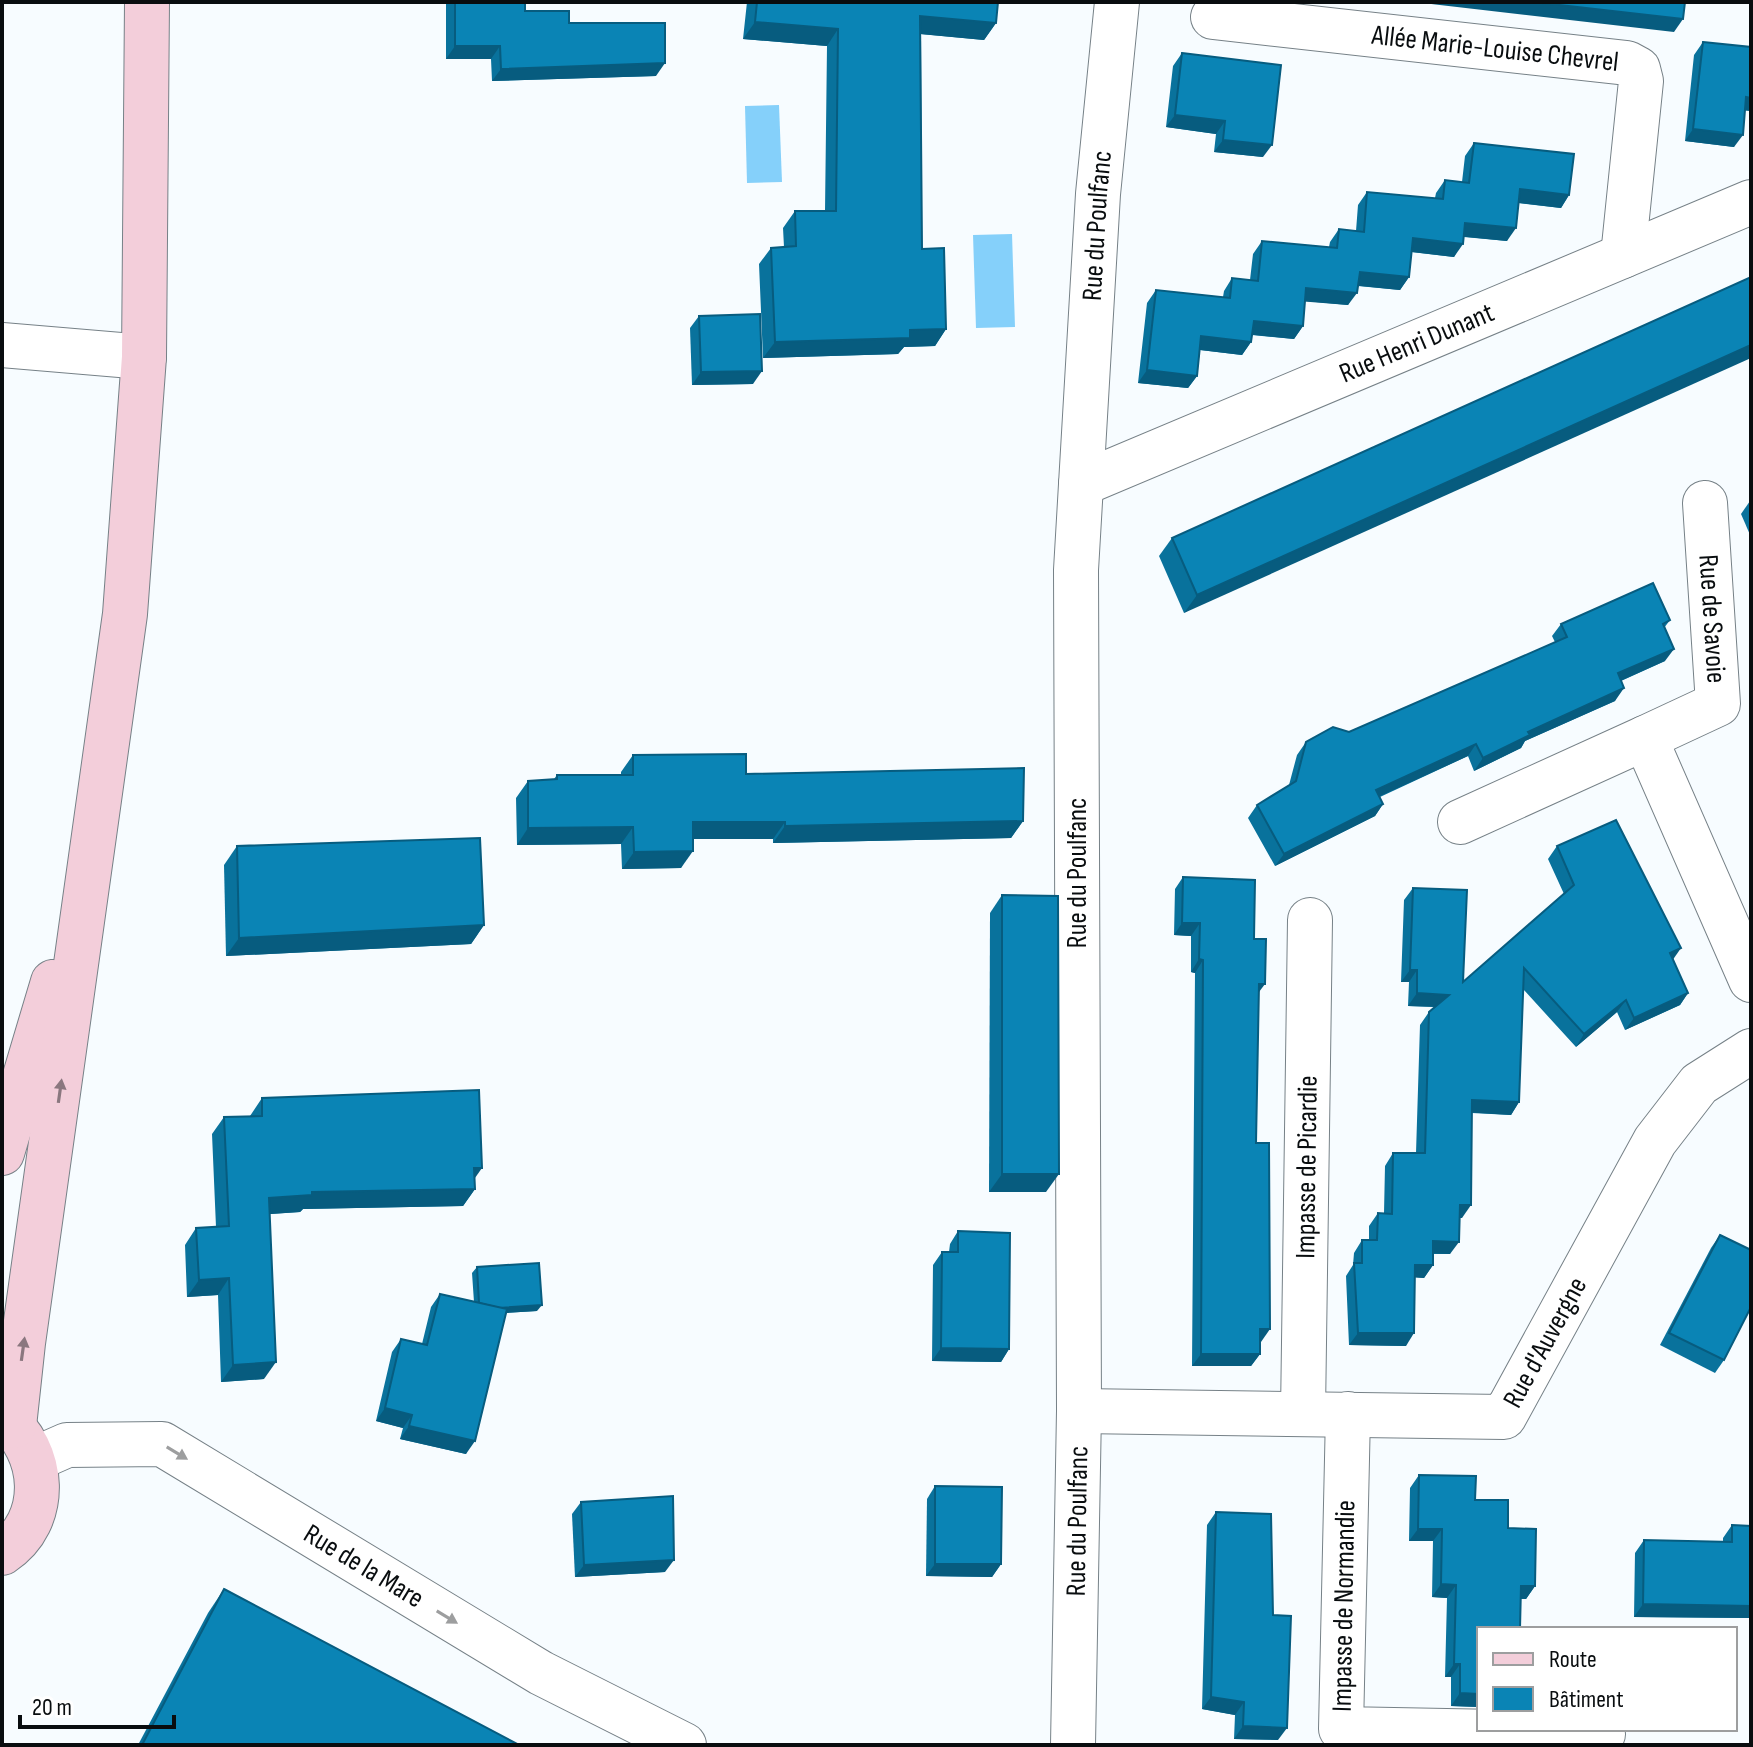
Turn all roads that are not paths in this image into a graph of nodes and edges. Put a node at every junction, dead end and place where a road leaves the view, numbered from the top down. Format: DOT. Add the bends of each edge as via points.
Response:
graph roads {
  1 [pos="147,2"];
  2 [pos="1117,2"];
  3 [pos="1213,17"];
  4 [pos="1751,202"];
  5 [pos="1623,256"];
  6 [pos="2,345"];
  7 [pos="144,357"];
  8 [pos="1081,484"];
  9 [pos="1705,503"];
  10 [pos="1645,738"];
  11 [pos="1460,822"];
  12 [pos="96,842"];
  13 [pos="1310,920"];
  14 [pos="1751,980"];
  15 [pos="1751,1051"];
  16 [pos="2,1153"];
  17 [pos="1079,1411"];
  18 [pos="1303,1413"];
  19 [pos="1348,1414"];
  20 [pos="17,1434"];
  21 [pos="2,1553"];
  22 [pos="1603,1734"];
  23 [pos="684,1745"];
  24 [pos="1073,1745"];
  1 -- 7 [label="main road"];
  2 -- 8 [label="street, Rue du Poulfanc" via="1098,194"];
  3 -- 5 [label="street, Allée Marie-Louise Chevrel" via="1627,63 1638,69"];
  4 -- 5 [label="street, Rue Henri Dunant"];
  5 -- 8 [label="street, Rue Henri Dunant"];
  6 -- 7 [label="street"];
  7 -- 12 [label="main road" via="125,614"];
  8 -- 17 [label="street, Rue du Poulfanc" via="1076,570"];
  9 -- 10 [label="street, Rue de Savoie" via="1718,704"];
  10 -- 11 [label="street, Rue de Savoie"];
  10 -- 14 [label="street"];
  12 -- 16 [label="main road"];
  20 -- 12 [label="main road, one-way" via="23,1343"];
  13 -- 18 [label="street, Impasse de Picardie"];
  15 -- 19 [label="street, Rue d'Auvergne" via="1699,1084 1655,1141 1504,1417"];
  17 -- 18 [label="street, Rue d'Auvergne"];
  17 -- 24 [label="street, Rue du Poulfanc"];
  18 -- 19 [label="street, Rue d'Auvergne"];
  19 -- 22 [label="street, Impasse de Normandie" via="1341,1729"];
  20 -- 21 [label="main road" via="38,1474 37,1501 27,1526"];
  20 -- 23 [label="street, Rue de la Mare, one-way" via="67,1445 162,1444 541,1673"];
}
